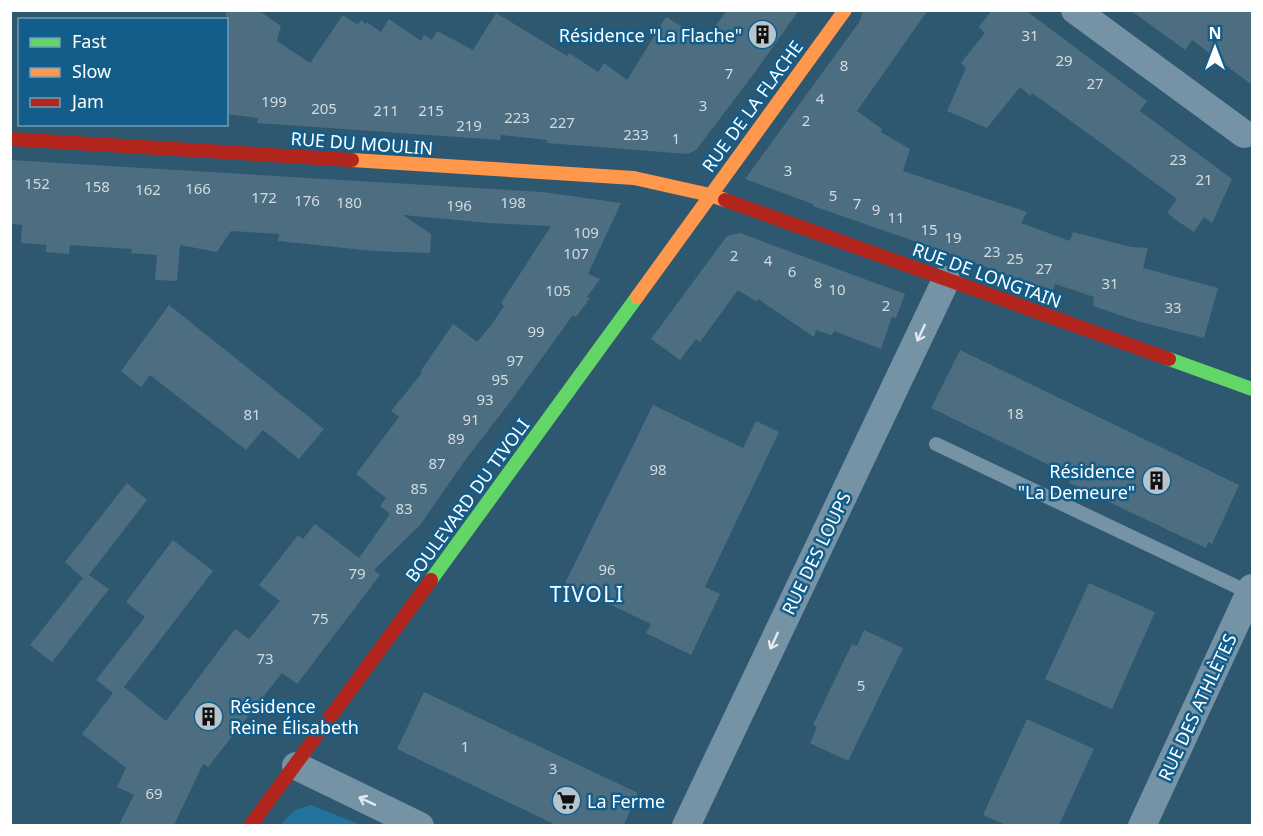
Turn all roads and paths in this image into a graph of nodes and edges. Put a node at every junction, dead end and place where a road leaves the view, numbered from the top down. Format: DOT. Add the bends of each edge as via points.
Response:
graph roads {
  1 [pos="845,10"];
  2 [pos="1075,10"];
  3 [pos="1244,134"];
  4 [pos="10,139"];
  5 [pos="710,195"];
  6 [pos="946,280"];
  7 [pos="1252,389"];
  8 [pos="936,444"];
  9 [pos="1251,591"];
  10 [pos="296,766"];
  11 [pos="250,825"];
  12 [pos="420,825"];
  13 [pos="686,825"];
  14 [pos="1142,825"];
  1 -- 5 [label="street, RUE DE LA FLACHE"];
  2 -- 3 [label="street"];
  4 -- 5 [label="street, RUE DU MOULIN" via="634,178"];
  5 -- 6 [label="street, RUE DE LONGTAIN"];
  5 -- 10 [label="street, BOULEVARD DU TIVOLI"];
  6 -- 7 [label="street, RUE DE LONGTAIN"];
  6 -- 13 [label="street, RUE DES LOUPS, one-way"];
  8 -- 9 [label="lane"];
  9 -- 14 [label="street, RUE DES ATHLÈTES"];
  10 -- 11 [label="street, BOULEVARD DU TIVOLI"];
  12 -- 10 [label="street, one-way"];
}
